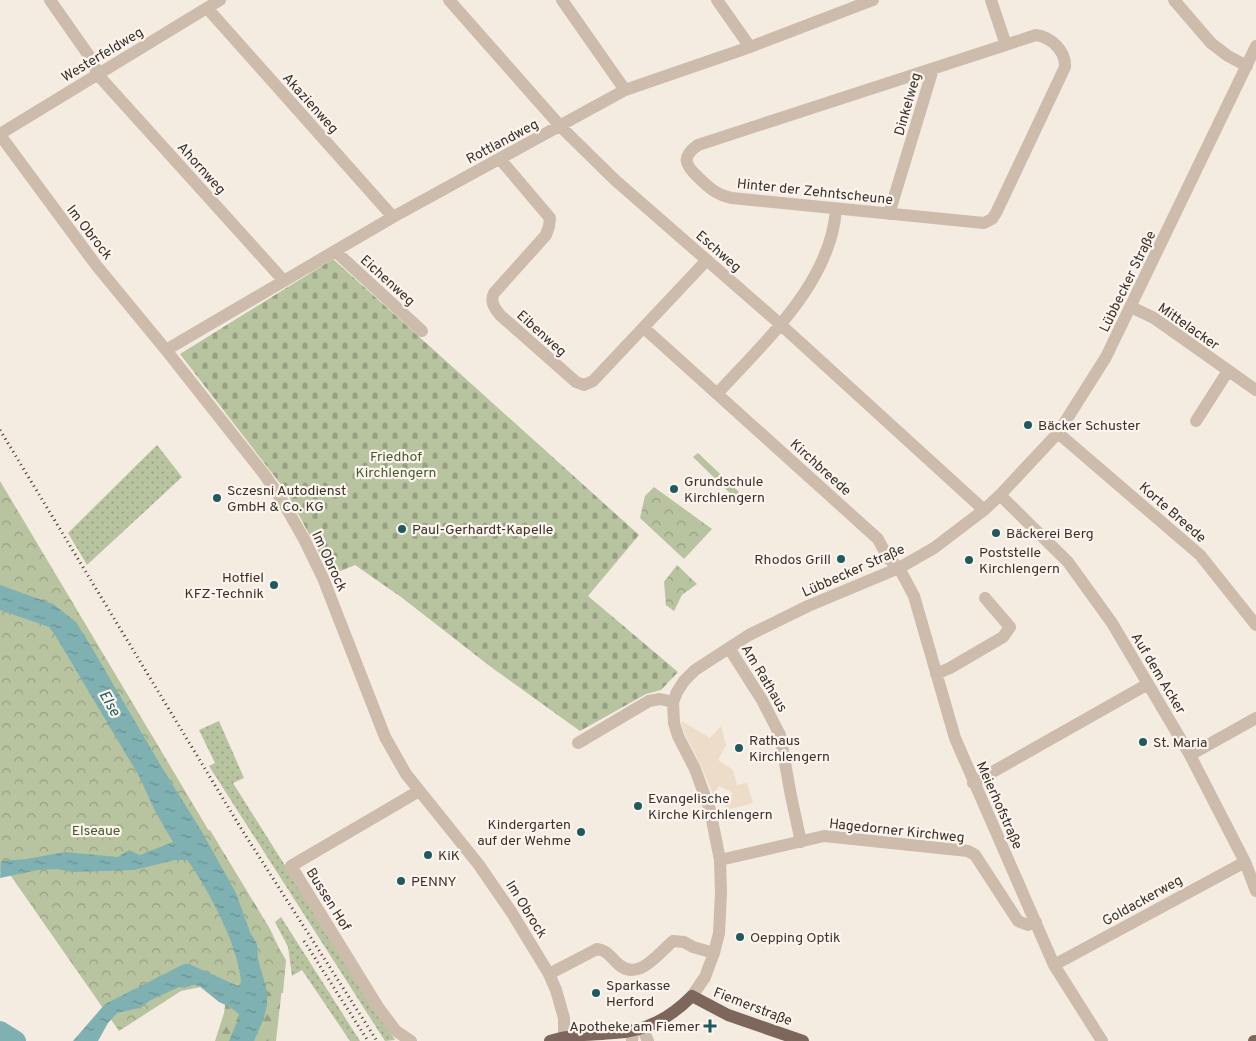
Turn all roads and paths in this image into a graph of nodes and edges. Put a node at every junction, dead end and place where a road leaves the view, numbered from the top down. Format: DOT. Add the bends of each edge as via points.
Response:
graph roads {
  1 [pos="50,0"];
  2 [pos="220,0"];
  3 [pos="449,0"];
  4 [pos="562,0"];
  5 [pos="716,0"];
  6 [pos="872,0"];
  7 [pos="991,0"];
  8 [pos="1174,0"];
  9 [pos="207,8"];
  10 [pos="1006,45"];
  11 [pos="750,46"];
  12 [pos="1256,46"];
  13 [pos="1247,66"];
  14 [pos="933,69"];
  15 [pos="98,75"];
  16 [pos="625,90"];
  17 [pos="561,127"];
  18 [pos="0,134"];
  19 [pos="500,158"];
  20 [pos="836,209"];
  21 [pos="889,214"];
  22 [pos="393,217"];
  23 [pos="336,251"];
  24 [pos="706,261"];
  25 [pos="284,281"];
  26 [pos="1131,307"];
  27 [pos="780,324"];
  28 [pos="644,328"];
  29 [pos="422,331"];
  30 [pos="166,350"];
  31 [pos="1228,371"];
  32 [pos="1256,390"];
  33 [pos="717,394"];
  34 [pos="1196,421"];
  35 [pos="1058,433"];
  36 [pos="1000,495"];
  37 [pos="984,510"];
  38 [pos="899,568"];
  39 [pos="985,598"];
  40 [pos="1256,625"];
  41 [pos="729,648"];
  42 [pos="936,674"];
  43 [pos="1148,684"];
  44 [pos="673,702"];
  45 [pos="1256,718"];
  46 [pos="578,744"];
  47 [pos="1190,755"];
  48 [pos="973,783"];
  49 [pos="419,791"];
  50 [pos="801,842"];
  51 [pos="720,860"];
  52 [pos="1245,862"];
  53 [pos="1256,891"];
  54 [pos="1036,922"];
  55 [pos="714,953"];
  56 [pos="1054,965"];
  57 [pos="549,974"];
  58 [pos="692,996"];
  59 [pos="636,1033"];
  60 [pos="564,1036"];
  61 [pos="411,1041"];
  62 [pos="550,1041"];
  63 [pos="648,1041"];
  64 [pos="803,1041"];
  65 [pos="1102,1041"];
  1 -- 15 [label="street, Ahornweg" via="92,60"];
  2 -- 9 [label="street, Westerfeldweg"];
  3 -- 17 [label="street, Eschweg"];
  4 -- 16 [label="street"];
  5 -- 11 [label="street"];
  6 -- 11 [label="street, Rottlandweg"];
  7 -- 10 [label="street"];
  8 -- 13 [label="street" via="1211,43"];
  9 -- 15 [label="street, Westerfeldweg"];
  9 -- 22 [label="street, Akazienweg"];
  10 -- 14 [label="street, Hinter der Zehntscheune"];
  10 -- 21 [label="street, Hinter der Zehntscheune" via="1042,36 1063,54 1065,67 992,219 984,223"];
  11 -- 16 [label="street, Rottlandweg"];
  12 -- 13 [label="street, Lübbecker Straße"];
  13 -- 26 [label="street, Lübbecker Straße"];
  14 -- 20 [label="street, Hinter der Zehntscheune" via="698,145 687,156 689,168 720,196"];
  14 -- 21 [label="street, Dinkelweg"];
  15 -- 18 [label="street, Westerfeldweg"];
  15 -- 25 [label="street, Ahornweg"];
  16 -- 17 [label="street, Rottlandweg"];
  17 -- 19 [label="street, Rottlandweg"];
  17 -- 24 [label="street, Eschweg"];
  18 -- 30 [label="street, Im Obrock" via="96,265"];
  19 -- 22 [label="street, Rottlandweg"];
  19 -- 28 [label="street, Eibenweg" via="550,218 546,235 494,293 493,306 500,315 564,373 584,385 593,381"];
  20 -- 21 [label="street, Hinter der Zehntscheune"];
  20 -- 27 [label="street" via="832,238 818,271"];
  22 -- 23 [label="street, Rottlandweg"];
  23 -- 25 [label="street, Rottlandweg"];
  23 -- 29 [label="street, Eichenweg"];
  24 -- 27 [label="street, Eschweg"];
  24 -- 28 [label="street, Eibenweg"];
  25 -- 30 [label="street, Rottlandweg"];
  26 -- 31 [label="street, Mittelacker" via="1154,318"];
  26 -- 35 [label="street, Lübbecker Straße" via="1106,357"];
  27 -- 33 [label="street"];
  27 -- 37 [label="street, Eschweg"];
  28 -- 33 [label="street, Kirchbreede"];
  30 -- 49 [label="street, Im Obrock" via="264,474 285,506 323,578 386,737"];
  31 -- 32 [label="street, Mittelacker"];
  31 -- 34 [label="street"];
  33 -- 38 [label="street, Kirchbreede" via="878,539 888,558"];
  35 -- 36 [label="street, Lübbecker Straße"];
  35 -- 40 [label="street, Korte Breede" via="1200,556"];
  36 -- 37 [label="street, Lübbecker Straße"];
  36 -- 43 [label="street, Auf dem Acker" via="1068,562 1112,623"];
  37 -- 38 [label="street, Lübbecker Straße" via="934,548"];
  38 -- 41 [label="street, Lübbecker Straße" via="808,606"];
  38 -- 42 [label="street, Meierhofstraße" via="914,596"];
  39 -- 42 [label="street" via="1010,627 1003,637"];
  41 -- 44 [label="street, Lübbecker Straße" via="684,681"];
  41 -- 50 [label="street, Am Rathaus" via="780,735"];
  42 -- 48 [label="street, Meierhofstraße" via="955,738"];
  43 -- 47 [label="street, Auf dem Acker"];
  43 -- 48 [label="street"];
  44 -- 46 [label="street" via="650,702"];
  44 -- 51 [label="street" via="674,723 705,794"];
  45 -- 47 [label="street"];
  47 -- 52 [label="street, Auf dem Acker"];
  48 -- 54 [label="street, Meierhofstraße"];
  49 -- 57 [label="street, Im Obrock" via="502,896"];
  49 -- 61 [label="street, Bussen Hof" via="291,866 378,1007 396,1031"];
  50 -- 51 [label="street, Hagedorner Kirchweg"];
  50 -- 54 [label="street, Hagedorner Kirchweg" via="824,836 968,851 975,855 1018,921 1028,925"];
  51 -- 55 [label="street" via="721,910"];
  52 -- 53 [label="street, Auf dem Acker"];
  52 -- 56 [label="street, Goldackerweg"];
  54 -- 56 [label="street, Meierhofstraße"];
  55 -- 57 [label="street" via="673,941 649,962 626,971 607,953 597,949"];
  55 -- 58 [label="street"];
  56 -- 65 [label="street, Meierhofstraße"];
  57 -- 60 [label="street, Im Obrock" via="564,1018"];
  58 -- 59 [label="main road" via="677,1012"];
  58 -- 64 [label="main road, Fiemerstraße" via="728,1015"];
  59 -- 60 [label="main road"];
  59 -- 63 [label="street"];
  60 -- 62 [label="main road"];
}
